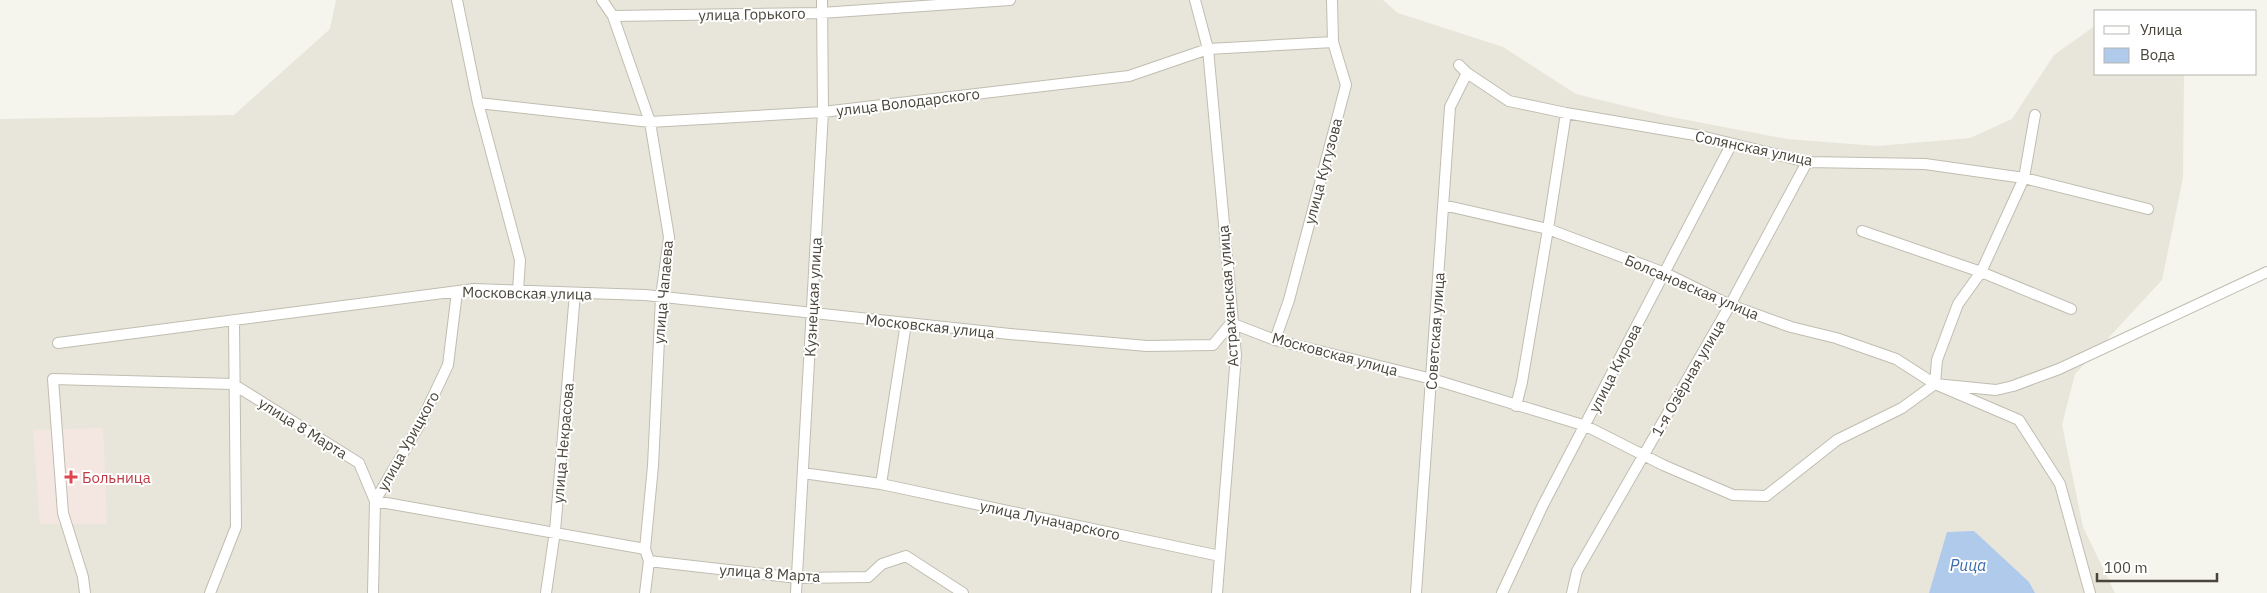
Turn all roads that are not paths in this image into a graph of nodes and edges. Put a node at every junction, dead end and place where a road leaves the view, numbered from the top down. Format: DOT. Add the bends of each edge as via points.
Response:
graph roads {
  1 [pos="457,0"];
  2 [pos="602,0"];
  3 [pos="822,0"];
  4 [pos="1010,0"];
  5 [pos="1195,0"];
  6 [pos="1332,0"];
  7 [pos="821,13"];
  8 [pos="613,16"];
  9 [pos="1333,42"];
  10 [pos="1208,49"];
  11 [pos="1459,66"];
  12 [pos="1467,73"];
  13 [pos="478,103"];
  14 [pos="823,112"];
  15 [pos="1566,113"];
  16 [pos="2035,115"];
  17 [pos="650,122"];
  18 [pos="1731,145"];
  19 [pos="1807,162"];
  20 [pos="2024,178"];
  21 [pos="1443,205"];
  22 [pos="2148,209"];
  23 [pos="1548,229"];
  24 [pos="1862,231"];
  25 [pos="1981,272"];
  26 [pos="2267,272"];
  27 [pos="1665,273"];
  28 [pos="518,291"];
  29 [pos="458,292"];
  30 [pos="575,293"];
  31 [pos="661,297"];
  32 [pos="1730,305"];
  33 [pos="2071,308"];
  34 [pos="812,313"];
  35 [pos="234,321"];
  36 [pos="906,323"];
  37 [pos="1231,323"];
  38 [pos="1275,340"];
  39 [pos="58,343"];
  40 [pos="1432,379"];
  41 [pos="233,384"];
  42 [pos="1935,384"];
  43 [pos="1516,406"];
  44 [pos="1586,426"];
  45 [pos="1644,456"];
  46 [pos="804,473"];
  47 [pos="881,484"];
  48 [pos="375,501"];
  49 [pos="555,531"];
  50 [pos="645,548"];
  51 [pos="1220,556"];
  52 [pos="649,561"];
  53 [pos="798,578"];
  54 [pos="85,593"];
  55 [pos="210,593"];
  56 [pos="373,593"];
  57 [pos="546,593"];
  58 [pos="645,593"];
  59 [pos="796,593"];
  60 [pos="963,593"];
  61 [pos="1217,593"];
  62 [pos="1416,593"];
  63 [pos="1502,593"];
  64 [pos="1572,593"];
  65 [pos="2090,593"];
  1 -- 13 [label="street"];
  2 -- 8 [label="street, улица Чапаева"];
  3 -- 7 [label="street, Кузнецкая улица"];
  4 -- 7 [label="street, улица Горького"];
  5 -- 10 [label="street, Астраханская улица"];
  6 -- 9 [label="street, улица Кутузова"];
  7 -- 8 [label="street, улица Горького"];
  7 -- 14 [label="street, Кузнецкая улица"];
  8 -- 17 [label="street, улица Чапаева"];
  9 -- 10 [label="street, улица Володарского"];
  9 -- 38 [label="street, улица Кутузова" via="1346,85 1289,300"];
  10 -- 14 [label="street, улица Володарского" via="1129,76"];
  10 -- 37 [label="street, Астраханская улица"];
  11 -- 12 [label="street, Солянская улица"];
  12 -- 15 [label="street, Солянская улица" via="1509,101"];
  12 -- 21 [label="street, Советская улица" via="1450,107"];
  13 -- 17 [label="street, улица Володарского"];
  13 -- 28 [label="street" via="520,260"];
  14 -- 17 [label="street, улица Володарского"];
  14 -- 34 [label="street, Кузнецкая улица"];
  15 -- 18 [label="street, Солянская улица" via="1701,136"];
  15 -- 23 [label="street"];
  16 -- 20 [label="street"];
  17 -- 31 [label="street, улица Чапаева" via="669,237"];
  18 -- 19 [label="street, Солянская улица"];
  18 -- 27 [label="street, улица Кирова"];
  19 -- 20 [label="street, Солянская улица" via="1925,164"];
  19 -- 32 [label="street, 1-я Озёрная улица"];
  20 -- 22 [label="street, Солянская улица"];
  20 -- 25 [label="street"];
  21 -- 23 [label="street, Болсановская улица"];
  21 -- 40 [label="street, Советская улица"];
  23 -- 27 [label="street, Болсановская улица"];
  23 -- 43 [label="street"];
  24 -- 25 [label="street"];
  25 -- 33 [label="street"];
  25 -- 42 [label="street" via="1958,304 1937,360"];
  26 -- 42 [label="street" via="2059,369 2013,386 1996,390"];
  27 -- 32 [label="street, Болсановская улица"];
  27 -- 44 [label="street, улица Кирова"];
  28 -- 29 [label="street, Московская улица" via="474,289"];
  28 -- 30 [label="street, Московская улица"];
  29 -- 35 [label="street, Московская улица"];
  29 -- 48 [label="street, улица Урицкого" via="448,365 420,424"];
  30 -- 31 [label="street, Московская улица"];
  30 -- 49 [label="street, улица Некрасова"];
  31 -- 34 [label="street, Московская улица"];
  31 -- 50 [label="street, улица Чапаева" via="653,466"];
  32 -- 42 [label="street, Болсановская улица" via="1896,359"];
  32 -- 45 [label="street, 1-я Озёрная улица"];
  34 -- 36 [label="street, Московская улица"];
  34 -- 46 [label="street, Кузнецкая улица"];
  35 -- 39 [label="street, Московская улица"];
  35 -- 41 [label="street"];
  36 -- 37 [label="street, Московская улица" via="1147,346 1213,345"];
  36 -- 47 [label="street"];
  37 -- 38 [label="street, Московская улица"];
  37 -- 51 [label="street, Астраханская улица" via="1236,355"];
  38 -- 40 [label="street, Московская улица"];
  40 -- 43 [label="street, Московская улица"];
  40 -- 62 [label="street, Советская улица"];
  41 -- 48 [label="street, улица 8 Марта" via="359,464"];
  41 -- 54 [label="street" via="53,379 63,513"];
  41 -- 55 [label="street" via="236,527"];
  42 -- 45 [label="street, Московская улица" via="1902,408 1837,440 1766,496 1733,495"];
  42 -- 65 [label="street, Болсановская улица" via="2020,420 2060,484"];
  43 -- 44 [label="street, Московская улица"];
  44 -- 45 [label="street, Московская улица"];
  44 -- 63 [label="street, улица Кирова" via="1543,505"];
  45 -- 64 [label="street, 1-я Озёрная улица" via="1577,571"];
  46 -- 47 [label="street, улица Луначарского"];
  46 -- 53 [label="street, Кузнецкая улица"];
  47 -- 51 [label="street, улица Луначарского"];
  48 -- 49 [label="street"];
  48 -- 56 [label="street, улица Урицкого"];
  49 -- 50 [label="street"];
  49 -- 57 [label="street, улица Некрасова"];
  50 -- 52 [label="street, улица Чапаева"];
  51 -- 61 [label="street, Астраханская улица"];
  52 -- 53 [label="street, улица 8 Марта"];
  52 -- 58 [label="street, улица Чапаева"];
  53 -- 59 [label="street, Кузнецкая улица"];
  53 -- 60 [label="street, улица 8 Марта" via="868,577 882,564 906,556"];
}
